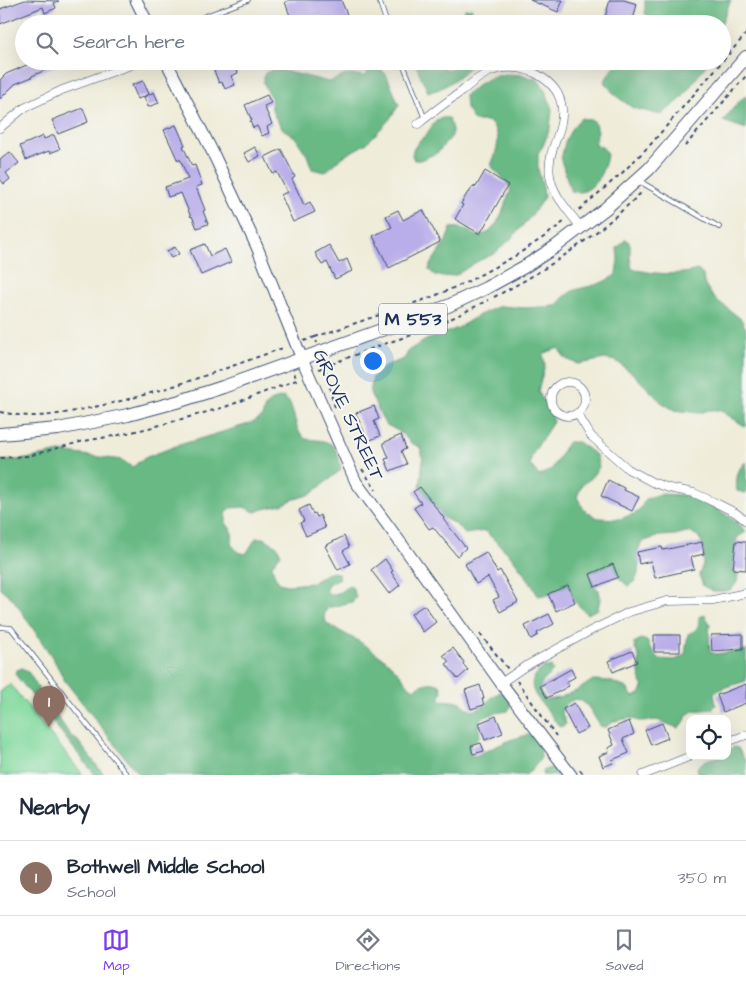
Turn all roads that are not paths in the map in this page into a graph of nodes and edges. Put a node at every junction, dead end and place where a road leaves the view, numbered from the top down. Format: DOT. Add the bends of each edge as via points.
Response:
graph roads {
  1 [pos="136,0"];
  2 [pos="248,0"];
  3 [pos="379,0"];
  4 [pos="144,15"];
  5 [pos="208,15"];
  6 [pos="384,15"];
  7 [pos="746,57"];
  8 [pos="117,70"];
  9 [pos="171,70"];
  10 [pos="406,70"];
  11 [pos="498,70"];
  12 [pos="525,70"];
  13 [pos="425,118"];
  14 [pos="418,124"];
  15 [pos="0,128"];
  16 [pos="637,180"];
  17 [pos="719,227"];
  18 [pos="581,228"];
  19 [pos="302,359"];
  20 [pos="576,414"];
  21 [pos="0,434"];
  22 [pos="746,521"];
  23 [pos="746,592"];
  24 [pos="0,627"];
  25 [pos="500,683"];
  26 [pos="746,734"];
  27 [pos="731,740"];
  28 [pos="686,758"];
  29 [pos="575,771"];
  30 [pos="127,775"];
  31 [pos="643,775"];
  1 -- 4 [label="main road"];
  2 -- 5 [label="lane"];
  3 -- 6 [label="lane"];
  7 -- 16 [label="main road, M 553"];
  8 -- 15 [label="street" via="24,108"];
  9 -- 19 [label="main road, GROVE STREET" via="257,247"];
  10 -- 13 [label="lane"];
  11 -- 13 [label="street" via="477,79"];
  12 -- 18 [label="street" via="546,79 560,98 561,126 549,162 550,175 558,196"];
  13 -- 14 [label="street"];
  16 -- 17 [label="lane"];
  16 -- 18 [label="main road, M 553"];
  18 -- 19 [label="main road, M 553" via="524,267 448,306"];
  19 -- 21 [label="main road, M 553" via="180,401 128,415 58,429"];
  19 -- 25 [label="main road, GROVE STREET" via="356,482"];
  20 -- 20 [label="street" via="584,403 583,390 572,382 559,384 551,394 553,407 563,415"];
  20 -- 22 [label="street" via="591,436 628,469 652,482 708,499"];
  23 -- 25 [label="street" via="713,600 666,601 629,612 549,653"];
  24 -- 30 [label="lane" via="11,628"];
  25 -- 29 [label="main road, GROVE STREET"];
  26 -- 27 [label="street"];
  28 -- 31 [label="street"];
}
